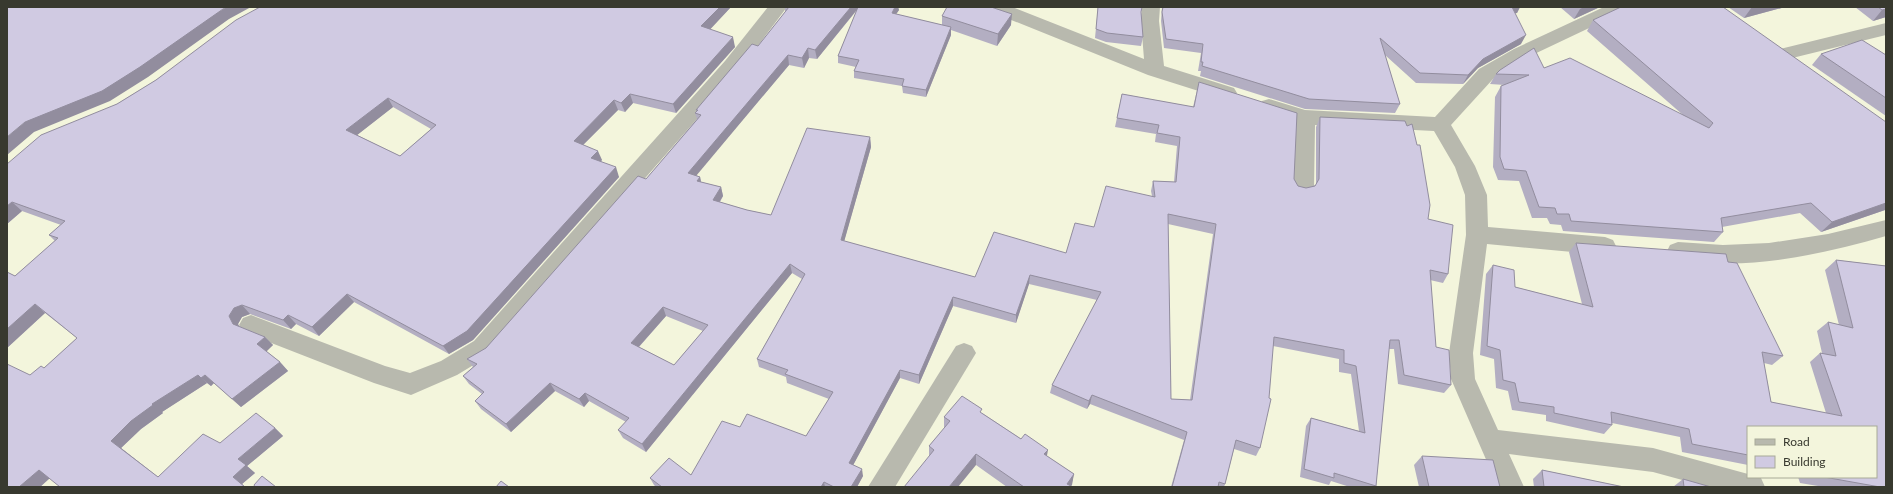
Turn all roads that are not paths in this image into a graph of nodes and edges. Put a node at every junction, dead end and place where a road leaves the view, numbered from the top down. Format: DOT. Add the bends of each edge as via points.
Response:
graph roads {
  1 [pos="778,7"];
  2 [pos="995,7"];
  3 [pos="1151,7"];
  4 [pos="1619,7"];
  5 [pos="1886,30"];
  6 [pos="1799,68"];
  7 [pos="1155,70"];
  8 [pos="1305,117"];
  9 [pos="1440,124"];
  10 [pos="1302,188"];
  11 [pos="1886,228"];
  12 [pos="1477,235"];
  13 [pos="1627,248"];
  14 [pos="1658,250"];
  15 [pos="251,325"];
  16 [pos="964,353"];
  17 [pos="1489,440"];
  18 [pos="880,487"];
  19 [pos="1511,487"];
  20 [pos="1752,487"];
  1 -- 15 [label="street" via="732,66 482,348 449,368 411,384 383,376"];
  2 -- 7 [label="street"];
  3 -- 7 [label="street"];
  4 -- 9 [label="street" via="1521,53 1486,74"];
  5 -- 6 [label="street" via="1774,51"];
  7 -- 8 [label="street"];
  8 -- 9 [label="street"];
  8 -- 10 [label="street"];
  9 -- 12 [label="street" via="1465,166 1476,195"];
  11 -- 14 [label="street" via="1860,236 1783,250 1728,254"];
  12 -- 13 [label="street"];
  12 -- 17 [label="street" via="1461,352 1463,379"];
  16 -- 18 [label="street"];
  17 -- 19 [label="street"];
  17 -- 20 [label="street" via="1653,460"];
}
